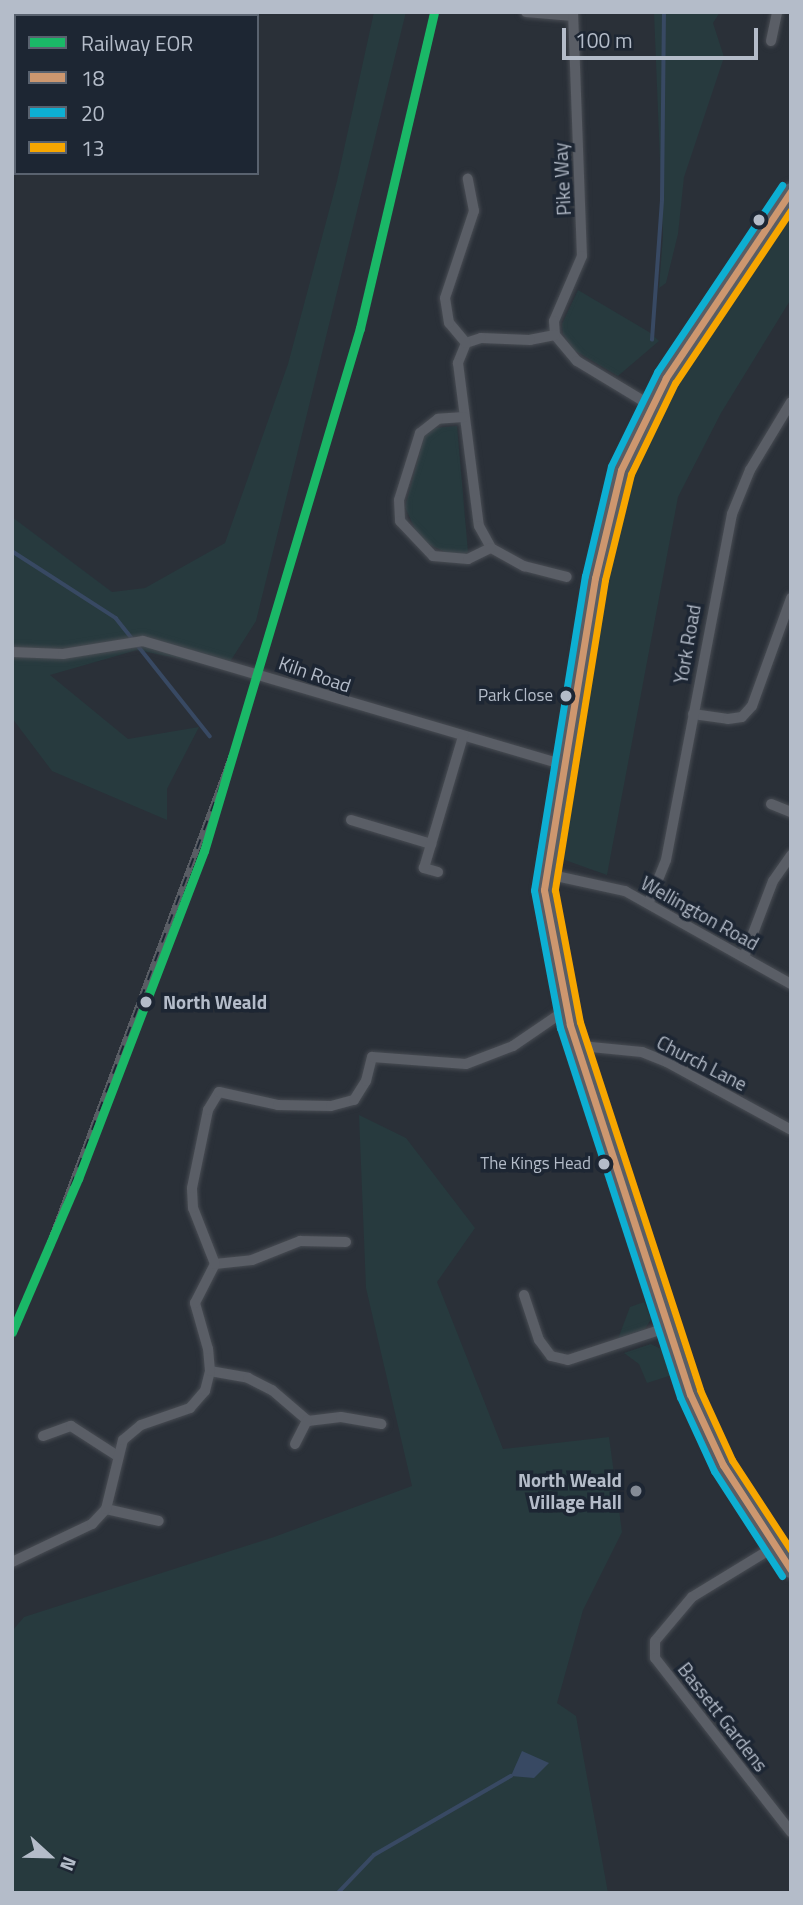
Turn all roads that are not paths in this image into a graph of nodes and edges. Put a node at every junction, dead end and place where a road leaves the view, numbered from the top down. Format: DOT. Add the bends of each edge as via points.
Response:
graph roads {
  1 [pos="526,12"];
  2 [pos="777,12"];
  3 [pos="573,14"];
  4 [pos="771,41"];
  5 [pos="468,179"];
  6 [pos="791,191"];
  7 [pos="555,335"];
  8 [pos="466,343"];
  9 [pos="791,402"];
  10 [pos="650,405"];
  11 [pos="464,417"];
  12 [pos="491,548"];
  13 [pos="567,577"];
  14 [pos="791,598"];
  15 [pos="788,620"];
  16 [pos="12,652"];
  17 [pos="693,714"];
  18 [pos="463,736"];
  19 [pos="562,764"];
  20 [pos="771,804"];
  21 [pos="791,812"];
  22 [pos="351,820"];
  23 [pos="431,844"];
  24 [pos="791,855"];
  25 [pos="438,872"];
  26 [pos="547,874"];
  27 [pos="649,902"];
  28 [pos="744,957"];
  29 [pos="791,984"];
  30 [pos="566,1009"];
  31 [pos="591,1048"];
  32 [pos="791,1130"];
  33 [pos="346,1242"];
  34 [pos="215,1264"];
  35 [pos="524,1295"];
  36 [pos="669,1327"];
  37 [pos="210,1371"];
  38 [pos="307,1420"];
  39 [pos="380,1424"];
  40 [pos="43,1436"];
  41 [pos="295,1444"];
  42 [pos="116,1455"];
  43 [pos="106,1509"];
  44 [pos="159,1521"];
  45 [pos="774,1547"];
  46 [pos="12,1562"];
  47 [pos="791,1570"];
  48 [pos="791,1832"];
  1 -- 3 [label="street, Pike Way"];
  2 -- 4 [label="street"];
  3 -- 7 [label="street, Pike Way" via="582,256 554,321"];
  5 -- 8 [label="street" via="474,211 445,298 449,323"];
  6 -- 10 [label="main road"];
  7 -- 8 [label="street" via="530,340 481,338"];
  7 -- 10 [label="street" via="577,361"];
  8 -- 11 [label="street" via="458,363"];
  9 -- 17 [label="street, York Road" via="750,470 732,514"];
  10 -- 19 [label="main road" via="621,470 604,532"];
  11 -- 12 [label="street" via="479,526"];
  11 -- 12 [label="street" via="438,419 420,433 400,500 400,521 433,556 468,559"];
  12 -- 13 [label="street" via="524,566"];
  14 -- 15 [label="street"];
  15 -- 17 [label="street" via="752,706 742,717"];
  16 -- 18 [label="street, Kiln Road" via="63,654 143,641"];
  17 -- 27 [label="street, York Road" via="666,860"];
  18 -- 19 [label="street, Kiln Road"];
  18 -- 23 [label="street"];
  19 -- 26 [label="main road"];
  20 -- 21 [label="street"];
  22 -- 23 [label="street"];
  23 -- 25 [label="street" via="424,868"];
  24 -- 28 [label="street" via="773,881"];
  26 -- 27 [label="street, Wellington Road" via="609,885"];
  26 -- 30 [label="main road" via="546,917"];
  27 -- 28 [label="street, Wellington Road"];
  28 -- 29 [label="street, Wellington Road"];
  30 -- 34 [label="street" via="513,1046 466,1064 372,1057 366,1081 354,1100 331,1106 278,1105 219,1092 208,1110 192,1188 193,1208"];
  30 -- 36 [label="main road"];
  31 -- 32 [label="street, Church Lane" via="642,1052 667,1062"];
  33 -- 34 [label="street" via="300,1241 252,1260"];
  34 -- 37 [label="street" via="195,1303"];
  35 -- 36 [label="street" via="539,1340 551,1356 560,1358 580,1357"];
  36 -- 45 [label="main road" via="711,1441"];
  37 -- 38 [label="street" via="248,1378 272,1390"];
  37 -- 42 [label="street" via="205,1391 190,1408 141,1425 123,1440"];
  38 -- 39 [label="street" via="341,1417"];
  38 -- 41 [label="street"];
  40 -- 42 [label="street" via="71,1426"];
  42 -- 43 [label="street"];
  43 -- 44 [label="street"];
  43 -- 46 [label="street" via="69,1537 47,1542"];
  45 -- 47 [label="main road"];
  45 -- 48 [label="street, Bassett Gardens" via="692,1597 655,1641 655,1658"];
}
